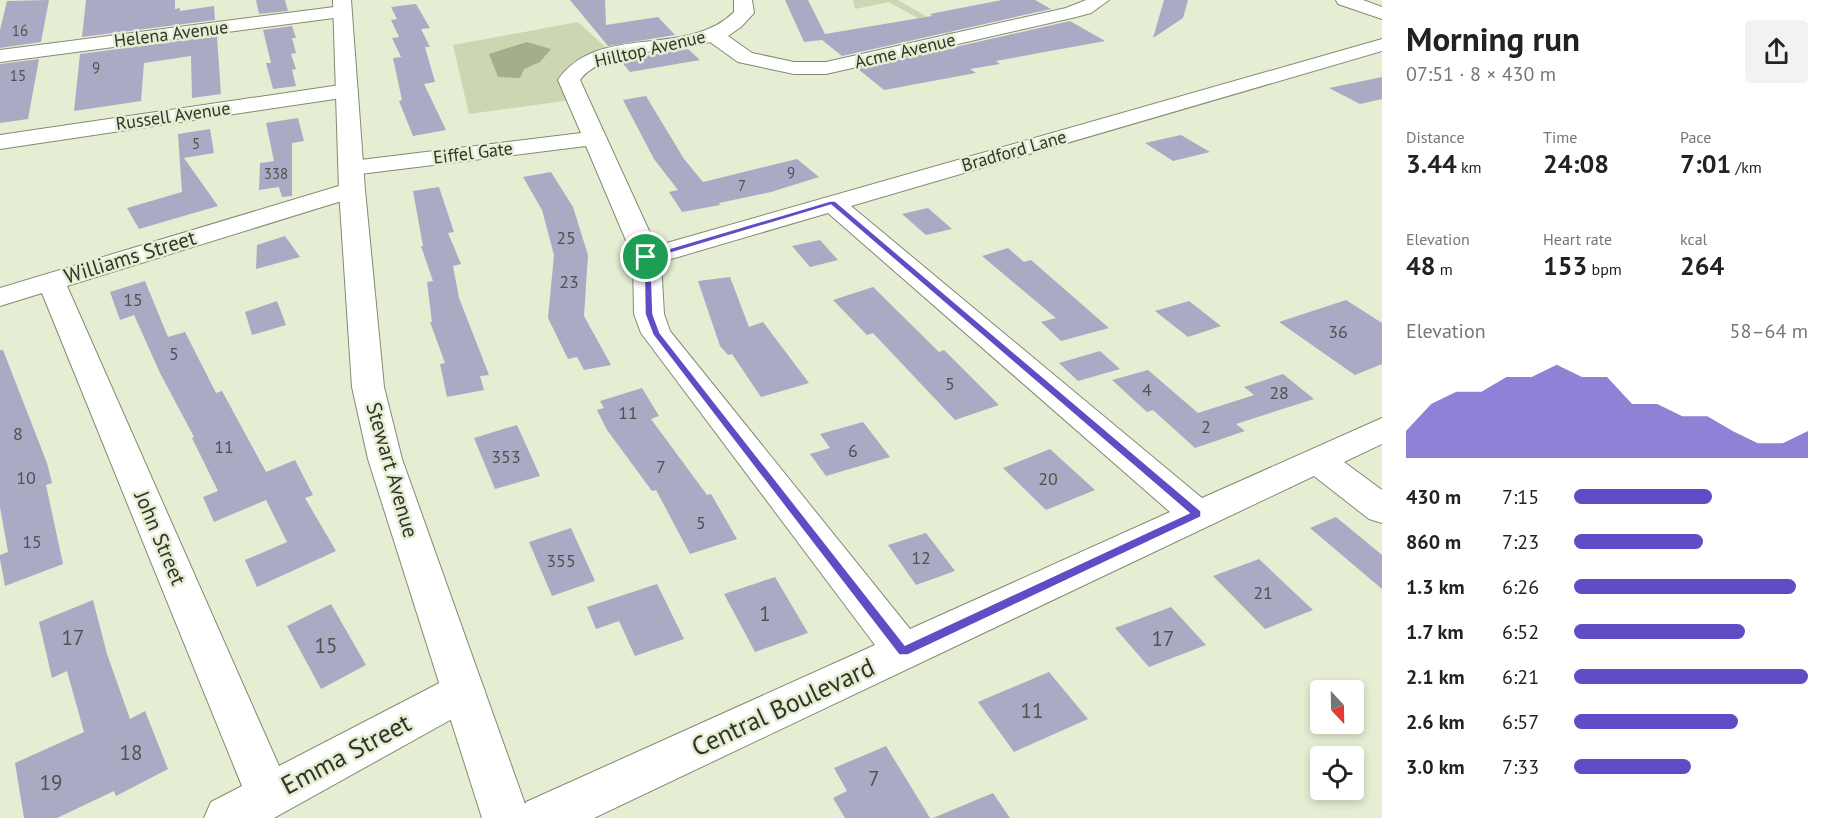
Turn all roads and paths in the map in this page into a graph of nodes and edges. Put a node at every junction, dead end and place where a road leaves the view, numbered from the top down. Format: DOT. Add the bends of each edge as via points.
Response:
graph roads {
  1 [pos="743,0"];
  2 [pos="1100,0"];
  3 [pos="1353,1"];
  4 [pos="342,6"];
  5 [pos="1382,14"];
  6 [pos="713,35"];
  7 [pos="1382,45"];
  8 [pos="0,56"];
  9 [pos="347,91"];
  10 [pos="593,138"];
  11 [pos="0,142"];
  12 [pos="352,179"];
  13 [pos="832,202"];
  14 [pos="260,218"];
  15 [pos="646,257"];
  16 [pos="51,281"];
  17 [pos="0,297"];
  18 [pos="1382,430"];
  19 [pos="1317,460"];
  20 [pos="1382,509"];
  21 [pos="1197,514"];
  22 [pos="903,652"];
  23 [pos="464,691"];
  24 [pos="269,796"];
  25 [pos="228,818"];
  26 [pos="506,818"];
  27 [pos="543,818"];
  1 -- 6 [label="street, Hilltop Avenue" via="744,12 736,22"];
  2 -- 6 [label="street, Acme Avenue" via="1069,13 826,68 794,68 745,58"];
  3 -- 5 [label="street"];
  4 -- 8 [label="street, Helena Avenue"];
  4 -- 9 [label="street, Stewart Avenue"];
  6 -- 10 [label="street, Hilltop Avenue" via="603,57 578,68 569,80"];
  7 -- 13 [label="street, Bradford Lane"];
  9 -- 11 [label="street, Russell Avenue"];
  9 -- 12 [label="street, Stewart Avenue"];
  10 -- 12 [label="street, Eiffel Gate"];
  10 -- 15 [label="street"];
  12 -- 14 [label="street, Eiffel Gate"];
  12 -- 23 [label="street, Stewart Avenue" via="368,387 385,459"];
  13 -- 15 [label="street, Bradford Lane"];
  13 -- 21 [label="street"];
  14 -- 16 [label="street, Williams Street"];
  15 -- 22 [label="street" via="649,314 656,333"];
  16 -- 17 [label="street, Williams Street"];
  16 -- 24 [label="street, John Street"];
  18 -- 19 [label="street, Central Boulevard"];
  19 -- 20 [label="street"];
  19 -- 21 [label="street, Central Boulevard"];
  21 -- 22 [label="street, Central Boulevard"];
  22 -- 27 [label="street, Central Boulevard"];
  23 -- 24 [label="street, Emma Street"];
  23 -- 26 [label="street, Stewart Avenue"];
  24 -- 25 [label="street, Emma Street"];
}
